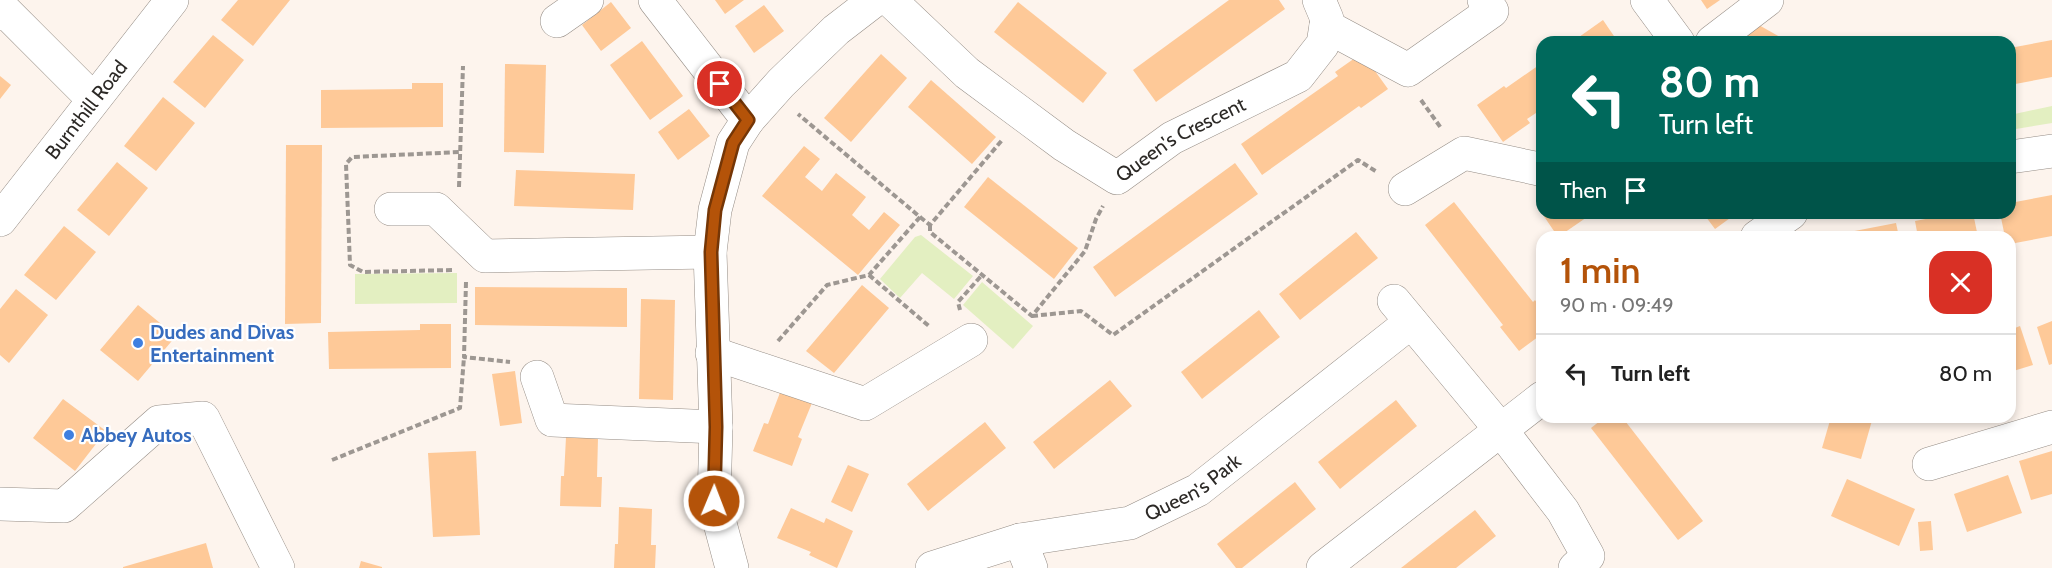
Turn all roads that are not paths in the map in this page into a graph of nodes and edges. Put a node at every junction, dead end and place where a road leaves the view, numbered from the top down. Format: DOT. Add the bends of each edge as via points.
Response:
graph roads {
  1 [pos="172,0"];
  2 [pos="587,0"];
  3 [pos="654,0"];
  4 [pos="874,0"];
  5 [pos="890,0"];
  6 [pos="1484,0"];
  7 [pos="1647,0"];
  8 [pos="1767,0"];
  9 [pos="0,6"];
  10 [pos="1322,13"];
  11 [pos="557,21"];
  12 [pos="1674,36"];
  13 [pos="1720,36"];
  14 [pos="93,99"];
  15 [pos="748,120"];
  16 [pos="2052,151"];
  17 [pos="2016,156"];
  18 [pos="1536,168"];
  19 [pos="1406,189"];
  20 [pos="391,209"];
  21 [pos="1782,219"];
  22 [pos="0,220"];
  23 [pos="1766,231"];
  24 [pos="711,252"];
  25 [pos="963,344"];
  26 [pos="712,353"];
  27 [pos="537,377"];
  28 [pos="1536,403"];
  29 [pos="716,427"];
  30 [pos="2052,427"];
  31 [pos="1501,430"];
  32 [pos="1929,464"];
  33 [pos="0,504"];
  34 [pos="1026,554"];
  35 [pos="278,568"];
  36 [pos="732,568"];
  37 [pos="932,568"];
  38 [pos="1323,568"];
  39 [pos="1575,568"];
  1 -- 14 [label="street, Burnthill Road"];
  2 -- 11 [label="street"];
  3 -- 15 [label="street"];
  4 -- 15 [label="street" via="836,30"];
  5 -- 10 [label="street, Queen's Crescent" via="967,73 1064,145 1117,178 1172,138 1298,76 1323,44"];
  6 -- 10 [label="street" via="1492,11 1408,70"];
  7 -- 12 [label="street"];
  8 -- 13 [label="street"];
  9 -- 14 [label="street"];
  14 -- 22 [label="street, Burnthill Road"];
  15 -- 24 [label="street" via="733,143 715,210"];
  16 -- 17 [label="street"];
  18 -- 19 [label="street" via="1464,153"];
  20 -- 24 [label="street" via="435,209 485,256"];
  21 -- 23 [label="street"];
  24 -- 26 [label="street"];
  25 -- 26 [label="street" via="865,404"];
  26 -- 29 [label="street"];
  27 -- 29 [label="street" via="552,420"];
  28 -- 31 [label="street"];
  29 -- 36 [label="street" via="714,501"];
  30 -- 32 [label="street"];
  31 -- 34 [label="street, Queen's Park" via="1403,311 1198,490 1130,523"];
  31 -- 38 [label="street"];
  31 -- 39 [label="street, Queen's Park" via="1563,511 1588,556"];
  33 -- 35 [label="street" via="64,506 159,422 204,418"];
  34 -- 37 [label="street, Queen's Park"];
}
